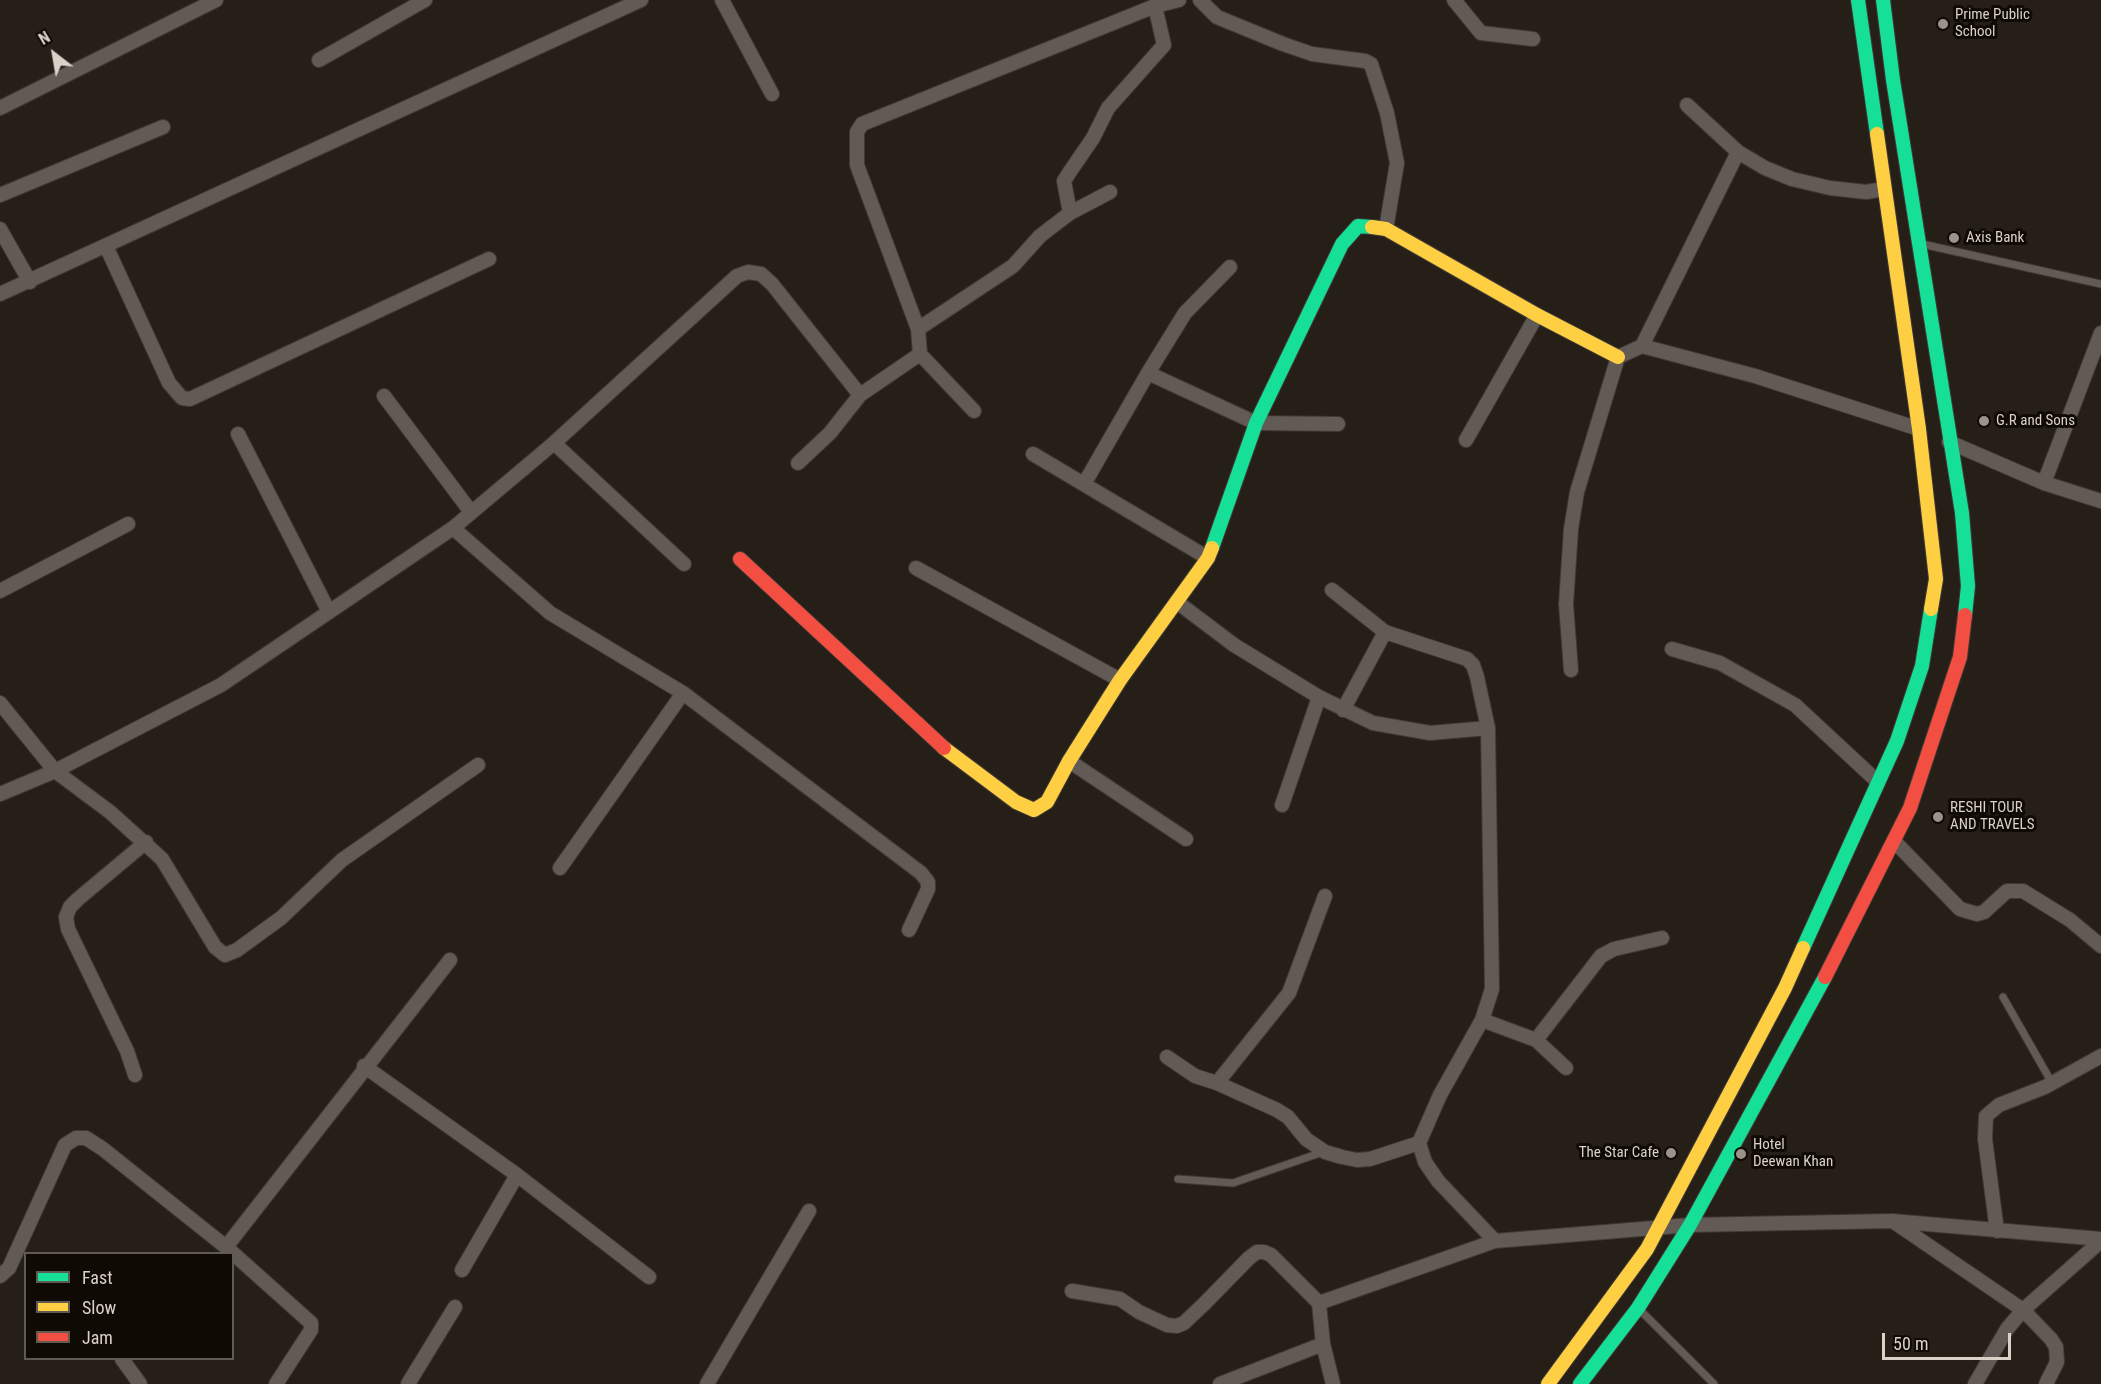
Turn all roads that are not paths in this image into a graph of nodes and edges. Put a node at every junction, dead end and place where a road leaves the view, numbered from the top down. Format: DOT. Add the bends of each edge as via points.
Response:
graph roads {
  1 [pos="216,0"];
  2 [pos="425,0"];
  3 [pos="641,0"];
  4 [pos="722,0"];
  5 [pos="1179,0"];
  6 [pos="1200,0"];
  7 [pos="1454,0"];
  8 [pos="1858,0"];
  9 [pos="1883,0"];
  10 [pos="1155,6"];
  11 [pos="1533,39"];
  12 [pos="319,60"];
  13 [pos="772,94"];
  14 [pos="1688,105"];
  15 [pos="0,108"];
  16 [pos="163,127"];
  17 [pos="1738,152"];
  18 [pos="1884,189"];
  19 [pos="1110,192"];
  20 [pos="0,195"];
  21 [pos="1070,213"];
  22 [pos="0,229"];
  23 [pos="1386,229"];
  24 [pos="1920,244"];
  25 [pos="106,246"];
  26 [pos="489,259"];
  27 [pos="1230,267"];
  28 [pos="30,282"];
  29 [pos="2101,284"];
  30 [pos="0,294"];
  31 [pos="1537,315"];
  32 [pos="918,329"];
  33 [pos="2100,339"];
  34 [pos="1642,346"];
  35 [pos="920,354"];
  36 [pos="1618,357"];
  37 [pos="1148,373"];
  38 [pos="860,395"];
  39 [pos="384,396"];
  40 [pos="974,411"];
  41 [pos="1256,423"];
  42 [pos="1338,424"];
  43 [pos="1919,429"];
  44 [pos="238,434"];
  45 [pos="1466,440"];
  46 [pos="1949,442"];
  47 [pos="554,443"];
  48 [pos="1033,454"];
  49 [pos="798,463"];
  50 [pos="2044,483"];
  51 [pos="1084,484"];
  52 [pos="2101,501"];
  53 [pos="471,512"];
  54 [pos="128,524"];
  55 [pos="453,528"];
  56 [pos="1208,558"];
  57 [pos="740,559"];
  58 [pos="684,564"];
  59 [pos="916,568"];
  60 [pos="1332,590"];
  61 [pos="0,591"];
  62 [pos="1177,602"];
  63 [pos="329,612"];
  64 [pos="1385,632"];
  65 [pos="1672,649"];
  66 [pos="1571,670"];
  67 [pos="1120,680"];
  68 [pos="683,693"];
  69 [pos="1319,697"];
  70 [pos="0,703"];
  71 [pos="1343,710"];
  72 [pos="1488,728"];
  73 [pos="1069,760"];
  74 [pos="478,765"];
  75 [pos="55,771"];
  76 [pos="1878,783"];
  77 [pos="0,794"];
  78 [pos="1282,805"];
  79 [pos="1186,840"];
  80 [pos="1894,841"];
  81 [pos="146,842"];
  82 [pos="560,868"];
  83 [pos="1325,896"];
  84 [pos="909,930"];
  85 [pos="1662,938"];
  86 [pos="2101,946"];
  87 [pos="450,960"];
  88 [pos="2003,997"];
  89 [pos="1482,1020"];
  90 [pos="1536,1040"];
  91 [pos="2101,1056"];
  92 [pos="1167,1058"];
  93 [pos="364,1066"];
  94 [pos="1566,1068"];
  95 [pos="135,1075"];
  96 [pos="1217,1083"];
  97 [pos="2052,1083"];
  98 [pos="1419,1143"];
  99 [pos="1325,1152"];
  100 [pos="517,1174"];
  101 [pos="1178,1179"];
  102 [pos="809,1211"];
  103 [pos="1892,1221"];
  104 [pos="1690,1225"];
  105 [pos="1658,1229"];
  106 [pos="1997,1230"];
  107 [pos="2101,1240"];
  108 [pos="1495,1241"];
  109 [pos="226,1247"];
  110 [pos="232,1252"];
  111 [pos="234,1254"];
  112 [pos="3,1268"];
  113 [pos="462,1270"];
  114 [pos="649,1277"];
  115 [pos="1072,1291"];
  116 [pos="1319,1303"];
  117 [pos="455,1307"];
  118 [pos="1638,1308"];
  119 [pos="2023,1310"];
  120 [pos="1323,1344"];
  121 [pos="123,1360"];
  122 [pos="140,1384"];
  123 [pos="276,1384"];
  124 [pos="408,1384"];
  125 [pos="707,1384"];
  126 [pos="1220,1384"];
  127 [pos="1333,1384"];
  128 [pos="1548,1384"];
  129 [pos="1580,1384"];
  130 [pos="1714,1384"];
  131 [pos="1975,1384"];
  132 [pos="2046,1384"];
  1 -- 15 [label="street"];
  2 -- 12 [label="street"];
  3 -- 25 [label="street"];
  4 -- 13 [label="street"];
  5 -- 10 [label="street"];
  6 -- 23 [label="street" via="1223,21 1283,44 1312,54 1371,64 1397,163"];
  7 -- 11 [label="street" via="1481,33"];
  8 -- 18 [label="main road"];
  9 -- 24 [label="main road"];
  10 -- 21 [label="street" via="1164,45 1108,108 1064,181"];
  10 -- 32 [label="street" via="862,124 857,132 857,165"];
  14 -- 17 [label="street"];
  16 -- 20 [label="street"];
  17 -- 18 [label="street" via="1792,179 1866,192"];
  17 -- 34 [label="street"];
  18 -- 43 [label="main road"];
  19 -- 21 [label="street"];
  21 -- 32 [label="street" via="1040,236 1013,266"];
  22 -- 28 [label="street"];
  23 -- 31 [label="main road"];
  23 -- 41 [label="main road" via="1358,226 1342,244"];
  24 -- 29 [label="lane"];
  24 -- 46 [label="main road"];
  25 -- 26 [label="street" via="169,383 182,398 190,399"];
  25 -- 28 [label="street"];
  27 -- 37 [label="street" via="1185,313"];
  28 -- 30 [label="street"];
  31 -- 36 [label="main road"];
  31 -- 45 [label="street"];
  32 -- 35 [label="street"];
  33 -- 50 [label="street"];
  34 -- 36 [label="street"];
  34 -- 43 [label="street" via="1755,376"];
  35 -- 38 [label="street"];
  35 -- 40 [label="street"];
  36 -- 66 [label="street" via="1577,492 1571,529 1566,604"];
  37 -- 41 [label="street"];
  37 -- 51 [label="street"];
  38 -- 47 [label="street" via="772,284 761,274 748,272 737,276"];
  38 -- 49 [label="street" via="830,433"];
  39 -- 53 [label="street"];
  41 -- 42 [label="street"];
  41 -- 56 [label="main road"];
  43 -- 76 [label="main road" via="1936,579 1922,666"];
  44 -- 63 [label="street"];
  46 -- 50 [label="street"];
  46 -- 80 [label="main road" via="1962,513 1968,586 1960,657 1910,808"];
  47 -- 53 [label="street"];
  47 -- 58 [label="street"];
  48 -- 51 [label="street"];
  50 -- 52 [label="street"];
  51 -- 56 [label="street"];
  53 -- 55 [label="street"];
  54 -- 61 [label="street"];
  55 -- 63 [label="street"];
  55 -- 68 [label="street" via="550,613"];
  56 -- 62 [label="main road"];
  57 -- 73 [label="main road" via="940,745 1026,808 1034,810 1047,802"];
  59 -- 67 [label="street"];
  60 -- 64 [label="street"];
  62 -- 67 [label="main road"];
  62 -- 69 [label="street" via="1234,645"];
  63 -- 75 [label="street" via="220,685"];
  64 -- 71 [label="street"];
  64 -- 72 [label="street" via="1467,659 1477,677"];
  65 -- 76 [label="street" via="1720,663 1795,705"];
  67 -- 73 [label="main road"];
  68 -- 82 [label="street"];
  68 -- 84 [label="street" via="921,873 928,889"];
  69 -- 71 [label="street"];
  69 -- 78 [label="street"];
  70 -- 75 [label="street"];
  71 -- 72 [label="street" via="1373,723 1415,732"];
  72 -- 89 [label="street" via="1492,989"];
  73 -- 79 [label="street"];
  74 -- 81 [label="street" via="342,860 281,918 230,954 225,955 215,947 162,859"];
  75 -- 77 [label="street"];
  75 -- 81 [label="street"];
  76 -- 105 [label="main road" via="1785,988"];
  80 -- 86 [label="street" via="1960,909 1977,914 2007,891 2023,891 2070,920"];
  80 -- 104 [label="main road"];
  81 -- 95 [label="street" via="78,899 66,917"];
  83 -- 96 [label="street" via="1289,993"];
  85 -- 90 [label="street" via="1614,949 1601,957"];
  87 -- 93 [label="street"];
  88 -- 97 [label="lane"];
  89 -- 90 [label="street"];
  89 -- 98 [label="street" via="1440,1095"];
  90 -- 94 [label="street"];
  91 -- 97 [label="street"];
  92 -- 96 [label="street" via="1195,1076"];
  93 -- 100 [label="street"];
  93 -- 109 [label="street"];
  96 -- 99 [label="street" via="1288,1117 1306,1139"];
  97 -- 106 [label="street" via="1999,1105 1986,1116 1985,1139"];
  98 -- 99 [label="street" via="1357,1160"];
  98 -- 108 [label="street" via="1425,1162 1438,1180"];
  99 -- 101 [label="lane" via="1233,1183"];
  100 -- 113 [label="street"];
  100 -- 114 [label="street"];
  102 -- 125 [label="street"];
  103 -- 104 [label="street"];
  103 -- 106 [label="street"];
  103 -- 119 [label="street"];
  104 -- 105 [label="street"];
  104 -- 118 [label="main road"];
  105 -- 108 [label="street"];
  105 -- 128 [label="main road" via="1647,1250"];
  106 -- 107 [label="street"];
  107 -- 119 [label="street"];
  108 -- 116 [label="street"];
  109 -- 110 [label="street"];
  109 -- 112 [label="street" via="103,1149 86,1138 76,1138 65,1145"];
  111 -- 123 [label="street" via="311,1323 311,1330"];
  115 -- 116 [label="street" via="1120,1299 1139,1312 1177,1326 1257,1252 1264,1252"];
  116 -- 120 [label="street"];
  117 -- 124 [label="street"];
  118 -- 129 [label="main road"];
  118 -- 130 [label="lane"];
  119 -- 131 [label="street" via="2007,1329"];
  119 -- 132 [label="street" via="2056,1347 2057,1362"];
  120 -- 126 [label="street"];
  120 -- 127 [label="street"];
  121 -- 122 [label="street"];
}
